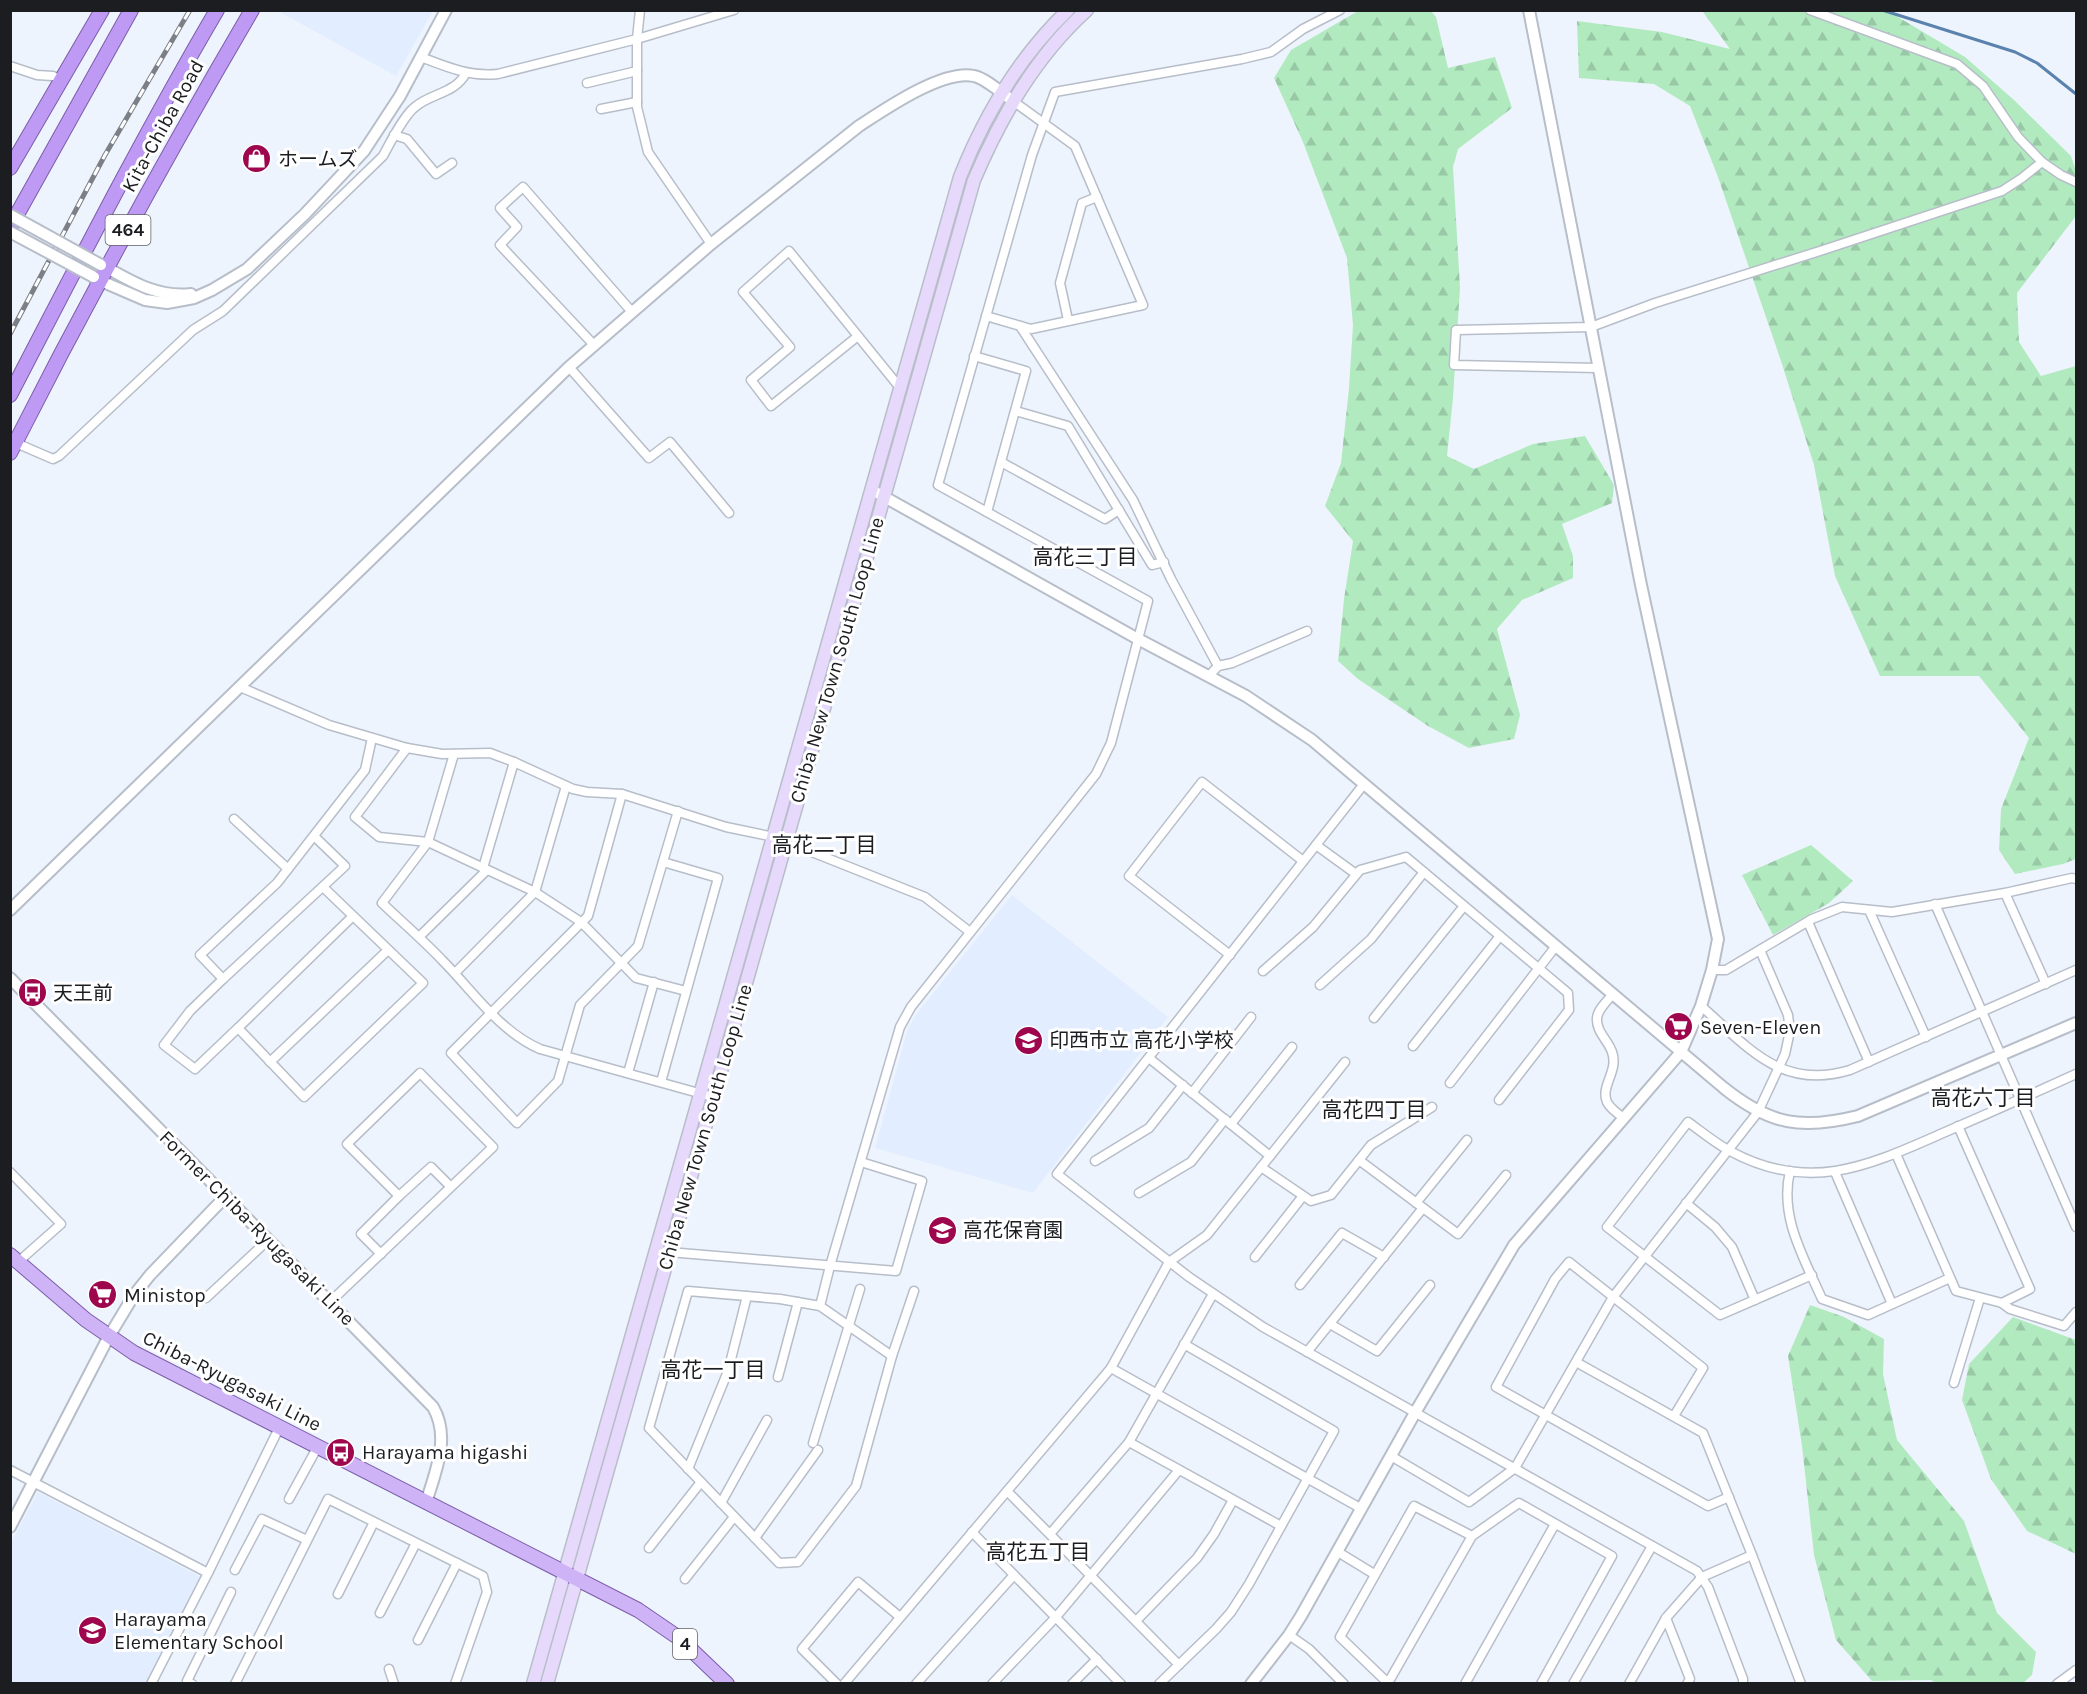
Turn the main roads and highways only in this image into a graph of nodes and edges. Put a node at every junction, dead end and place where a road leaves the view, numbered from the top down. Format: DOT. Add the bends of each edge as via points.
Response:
graph roads {
  1 [pos="102,10"];
  2 [pos="131,10"];
  3 [pos="217,10"];
  4 [pos="252,10"];
  5 [pos="1068,10"];
  6 [pos="1087,10"];
  7 [pos="10,168"];
  8 [pos="10,227"];
  9 [pos="10,395"];
  10 [pos="13,448"];
  11 [pos="878,493"];
  12 [pos="708,1095"];
  13 [pos="14,1258"];
  14 [pos="571,1575"];
  15 [pos="533,1683"];
  16 [pos="547,1683"];
  17 [pos="727,1683"];
  1 -- 7 [label="highway"];
  2 -- 8 [label="highway"];
  3 -- 9 [label="highway, Kita-Chiba Road / 464" via="100,221"];
  4 -- 10 [label="highway, Kita-Chiba Road / 464" via="104,266"];
  5 -- 11 [label="main road, Chiba New Town South Loop Line" via="1001,93 960,177 901,389"];
  6 -- 11 [label="main road, Chiba New Town South Loop Line" via="1047,53 1013,101 974,180"];
  11 -- 12 [label="main road, Chiba New Town South Loop Line" via="786,841"];
  11 -- 12 [label="main road, Chiba New Town South Loop Line" via="774,837"];
  12 -- 14 [label="main road, Chiba New Town South Loop Line"];
  13 -- 14 [label="main road, Chiba-Ryugasaki Line / 4" via="108,1338 141,1357"];
  14 -- 15 [label="main road, Chiba New Town South Loop Line"];
  14 -- 16 [label="main road, Chiba New Town South Loop Line"];
  14 -- 17 [label="main road, Chiba-Ryugasaki Line / 4" via="659,1623"];
}
